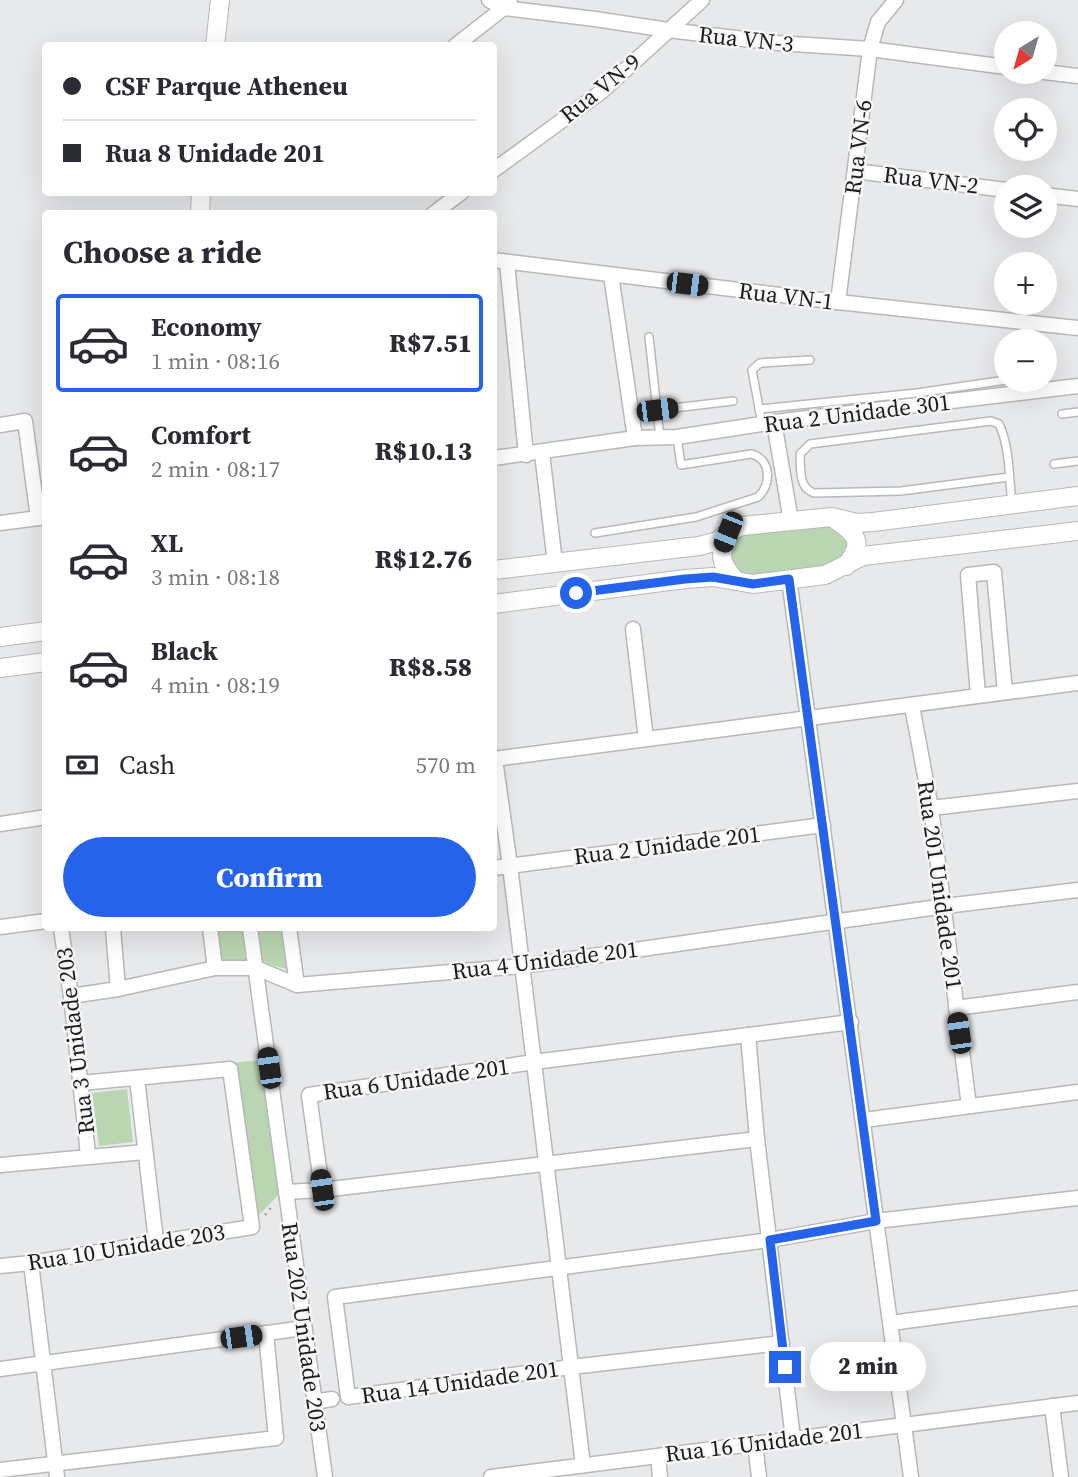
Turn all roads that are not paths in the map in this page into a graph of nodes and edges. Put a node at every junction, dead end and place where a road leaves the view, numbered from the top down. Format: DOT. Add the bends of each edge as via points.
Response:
graph roads {
  1 [pos="220,0"];
  2 [pos="489,0"];
  3 [pos="702,0"];
  4 [pos="896,0"];
  5 [pos="509,4"];
  6 [pos="668,30"];
  7 [pos="215,42"];
  8 [pos="460,42"];
  9 [pos="870,49"];
  10 [pos="994,65"];
  11 [pos="1057,74"];
  12 [pos="1078,76"];
  13 [pos="497,168"];
  14 [pos="855,171"];
  15 [pos="994,188"];
  16 [pos="457,196"];
  17 [pos="1057,196"];
  18 [pos="1078,199"];
  19 [pos="438,210"];
  20 [pos="500,261"];
  21 [pos="611,275"];
  22 [pos="838,302"];
  23 [pos="1078,328"];
  24 [pos="649,337"];
  25 [pos="810,360"];
  26 [pos="994,382"];
  27 [pos="1078,386"];
  28 [pos="733,401"];
  29 [pos="657,410"];
  30 [pos="1078,412"];
  31 [pos="1062,414"];
  32 [pos="765,418"];
  33 [pos="0,425"];
  34 [pos="677,437"];
  35 [pos="635,438"];
  36 [pos="660,438"];
  37 [pos="542,453"];
  38 [pos="526,454"];
  39 [pos="497,458"];
  40 [pos="1078,461"];
  41 [pos="1054,464"];
  42 [pos="1009,477"];
  43 [pos="1078,496"];
  44 [pos="1013,505"];
  45 [pos="42,517"];
  46 [pos="832,517"];
  47 [pos="791,521"];
  48 [pos="0,523"];
  49 [pos="1078,531"];
  50 [pos="728,532"];
  51 [pos="595,533"];
  52 [pos="555,563"];
  53 [pos="846,566"];
  54 [pos="497,570"];
  55 [pos="789,579"];
  56 [pos="736,581"];
  57 [pos="497,604"];
  58 [pos="633,629"];
  59 [pos="42,632"];
  60 [pos="0,637"];
  61 [pos="42,663"];
  62 [pos="0,668"];
  63 [pos="1078,683"];
  64 [pos="1006,692"];
  65 [pos="978,695"];
  66 [pos="912,706"];
  67 [pos="808,719"];
  68 [pos="646,739"];
  69 [pos="497,759"];
  70 [pos="497,779"];
  71 [pos="1078,791"];
  72 [pos="931,808"];
  73 [pos="42,818"];
  74 [pos="0,824"];
  75 [pos="823,825"];
  76 [pos="510,866"];
  77 [pos="497,867"];
  78 [pos="1078,890"];
  79 [pos="945,905"];
  80 [pos="836,920"];
  81 [pos="42,921"];
  82 [pos="0,928"];
  83 [pos="61,931"];
  84 [pos="113,931"];
  85 [pos="210,931"];
  86 [pos="250,931"];
  87 [pos="289,931"];
  88 [pos="522,966"];
  89 [pos="215,968"];
  90 [pos="256,968"];
  91 [pos="297,985"];
  92 [pos="118,989"];
  93 [pos="1078,992"];
  94 [pos="71,996"];
  95 [pos="956,1009"];
  96 [pos="851,1022"];
  97 [pos="748,1035"];
  98 [pos="534,1062"];
  99 [pos="137,1079"];
  100 [pos="80,1083"];
  101 [pos="1078,1092"];
  102 [pos="970,1106"];
  103 [pos="864,1121"];
  104 [pos="757,1139"];
  105 [pos="145,1152"];
  106 [pos="88,1155"];
  107 [pos="0,1162"];
  108 [pos="546,1164"];
  109 [pos="322,1190"];
  110 [pos="286,1192"];
  111 [pos="1078,1198"];
  112 [pos="876,1221"];
  113 [pos="770,1240"];
  114 [pos="156,1241"];
  115 [pos="31,1263"];
  116 [pos="0,1266"];
  117 [pos="559,1269"];
  118 [pos="1078,1298"];
  119 [pos="891,1323"];
  120 [pos="304,1328"];
  121 [pos="266,1333"];
  122 [pos="782,1343"];
  123 [pos="42,1363"];
  124 [pos="571,1367"];
  125 [pos="0,1368"];
  126 [pos="332,1399"];
  127 [pos="314,1402"];
  128 [pos="1078,1403"];
  129 [pos="1052,1406"];
  130 [pos="904,1425"];
  131 [pos="793,1439"];
  132 [pos="755,1443"];
  133 [pos="658,1456"];
  134 [pos="583,1465"];
  135 [pos="0,1470"];
  136 [pos="56,1470"];
  137 [pos="325,1477"];
  138 [pos="491,1477"];
  139 [pos="660,1477"];
  140 [pos="759,1477"];
  141 [pos="911,1477"];
  142 [pos="1061,1477"];
  1 -- 7 [label="street"];
  2 -- 5 [label="street, Rua VN-3"];
  3 -- 6 [label="street, Rua VN-9"];
  4 -- 9 [label="street, Rua VN-6" via="878,22"];
  5 -- 6 [label="street, Rua VN-3"];
  5 -- 8 [label="street"];
  6 -- 9 [label="street, Rua VN-3"];
  6 -- 13 [label="street, Rua VN-9" via="601,92"];
  9 -- 10 [label="street, Rua VN-3"];
  9 -- 14 [label="street, Rua VN-6"];
  11 -- 12 [label="street"];
  14 -- 15 [label="street, Rua VN-2"];
  14 -- 22 [label="street, Rua VN-6"];
  16 -- 19 [label="street"];
  17 -- 18 [label="street"];
  20 -- 21 [label="street, Rua VN-1"];
  20 -- 38 [label="street"];
  21 -- 22 [label="street, Rua VN-1"];
  21 -- 35 [label="street"];
  22 -- 23 [label="street, Rua VN-1"];
  24 -- 29 [label="lane"];
  25 -- 32 [label="lane" via="755,366 752,370"];
  26 -- 32 [label="lane"];
  27 -- 32 [label="street, Rua 2 Unidade 301"];
  28 -- 29 [label="lane"];
  29 -- 36 [label="lane"];
  30 -- 31 [label="lane"];
  32 -- 34 [label="street, Rua 2 Unidade 301"];
  32 -- 47 [label="street"];
  33 -- 45 [label="street" via="25,421"];
  34 -- 36 [label="street, Rua 2 Unidade 301"];
  34 -- 51 [label="lane" via="681,465 759,456 765,462 765,491 696,517"];
  35 -- 36 [label="street, Rua 2 Unidade 301"];
  35 -- 37 [label="street, Rua 2 Unidade 301"];
  37 -- 38 [label="street, Rua 2 Unidade 301"];
  37 -- 52 [label="street"];
  38 -- 39 [label="street, Rua 2 Unidade 301"];
  40 -- 41 [label="lane"];
  42 -- 42 [label="lane" via="1003,432 991,421 810,444 800,454 803,485 814,493 901,491"];
  42 -- 44 [label="lane"];
  43 -- 44 [label="street"];
  44 -- 46 [label="street" via="873,522"];
  45 -- 48 [label="street"];
  46 -- 47 [label="street"];
  46 -- 53 [label="street" via="853,532 858,543"];
  47 -- 50 [label="street" via="742,526"];
  49 -- 53 [label="street" via="863,556"];
  50 -- 52 [label="street" via="718,541 699,546"];
  50 -- 56 [label="street" via="721,549 723,567"];
  52 -- 54 [label="street"];
  53 -- 55 [label="street" via="825,575"];
  55 -- 56 [label="street" via="753,584"];
  55 -- 67 [label="street"];
  56 -- 57 [label="street" via="685,579"];
  58 -- 68 [label="street"];
  59 -- 60 [label="street"];
  61 -- 62 [label="street"];
  63 -- 64 [label="street"];
  64 -- 65 [label="street"];
  64 -- 65 [label="street" via="994,572 968,575"];
  65 -- 66 [label="street"];
  66 -- 67 [label="street"];
  66 -- 72 [label="street, Rua 201 Unidade 201"];
  67 -- 68 [label="street"];
  67 -- 75 [label="street"];
  68 -- 69 [label="street"];
  70 -- 76 [label="street"];
  71 -- 72 [label="street"];
  72 -- 79 [label="street, Rua 201 Unidade 201"];
  73 -- 74 [label="street"];
  75 -- 76 [label="street, Rua 2 Unidade 201"];
  75 -- 80 [label="street"];
  76 -- 77 [label="street, Rua 2 Unidade 201"];
  76 -- 88 [label="street"];
  78 -- 79 [label="street, Rua 4 Unidade 201"];
  79 -- 80 [label="street, Rua 4 Unidade 201"];
  79 -- 95 [label="street, Rua 201 Unidade 201"];
  80 -- 88 [label="street, Rua 4 Unidade 201"];
  80 -- 96 [label="street"];
  81 -- 82 [label="street"];
  83 -- 94 [label="street, Rua 3 Unidade 203"];
  84 -- 92 [label="street"];
  85 -- 89 [label="street"];
  86 -- 90 [label="street, Rua 202 Unidade 203"];
  87 -- 91 [label="street"];
  88 -- 91 [label="street, Rua 4 Unidade 201"];
  88 -- 98 [label="street, Rua 6 Unidade 201"];
  89 -- 90 [label="street"];
  89 -- 92 [label="street"];
  90 -- 91 [label="street, Rua 4 Unidade 201"];
  90 -- 110 [label="street, Rua 202 Unidade 203"];
  92 -- 94 [label="street"];
  93 -- 95 [label="street"];
  94 -- 100 [label="street, Rua 3 Unidade 203"];
  95 -- 102 [label="street, Rua 201 Unidade 201"];
  96 -- 97 [label="street, Rua 6 Unidade 201"];
  96 -- 103 [label="street"];
  97 -- 98 [label="street, Rua 6 Unidade 201"];
  97 -- 104 [label="street"];
  98 -- 108 [label="street, Rua 14 Unidade 201"];
  98 -- 109 [label="street, Rua 6 Unidade 201" via="309,1095"];
  99 -- 100 [label="street"];
  99 -- 105 [label="street"];
  99 -- 114 [label="street, Rua 10 Unidade 203" via="230,1069 252,1227"];
  100 -- 106 [label="street, Rua 3 Unidade 203"];
  101 -- 102 [label="street"];
  102 -- 103 [label="street"];
  103 -- 112 [label="street"];
  104 -- 108 [label="street"];
  104 -- 113 [label="street"];
  105 -- 106 [label="street"];
  105 -- 114 [label="street"];
  106 -- 107 [label="street"];
  108 -- 109 [label="street"];
  108 -- 117 [label="street, Rua 14 Unidade 201"];
  109 -- 110 [label="street"];
  110 -- 120 [label="street, Rua 202 Unidade 203"];
  111 -- 112 [label="street"];
  112 -- 113 [label="street"];
  112 -- 119 [label="street"];
  113 -- 117 [label="street"];
  113 -- 122 [label="street"];
  114 -- 115 [label="street, Rua 10 Unidade 203"];
  115 -- 116 [label="street, Rua 10 Unidade 203"];
  115 -- 123 [label="street"];
  117 -- 124 [label="street, Rua 14 Unidade 201"];
  117 -- 124 [label="street, Rua 14 Unidade 201" via="334,1297 348,1397"];
  118 -- 119 [label="street"];
  119 -- 130 [label="street"];
  120 -- 121 [label="street"];
  120 -- 127 [label="street, Rua 202 Unidade 203"];
  121 -- 123 [label="street"];
  121 -- 136 [label="street" via="276,1437"];
  122 -- 124 [label="street, Rua 14 Unidade 201"];
  122 -- 131 [label="street"];
  123 -- 125 [label="street"];
  123 -- 136 [label="street"];
  124 -- 134 [label="street"];
  126 -- 127 [label="street, Rua 14 Unidade 201"];
  127 -- 137 [label="street, Rua 202 Unidade 203"];
  128 -- 129 [label="street, Rua 16 Unidade 201"];
  129 -- 130 [label="street, Rua 16 Unidade 201"];
  129 -- 142 [label="street"];
  130 -- 131 [label="street, Rua 16 Unidade 201"];
  130 -- 141 [label="street"];
  131 -- 132 [label="street, Rua 16 Unidade 201"];
  132 -- 133 [label="street, Rua 16 Unidade 201"];
  132 -- 140 [label="street"];
  133 -- 134 [label="street, Rua 16 Unidade 201"];
  133 -- 139 [label="street"];
  134 -- 138 [label="street, Rua 16 Unidade 201"];
  135 -- 136 [label="street"];
}
